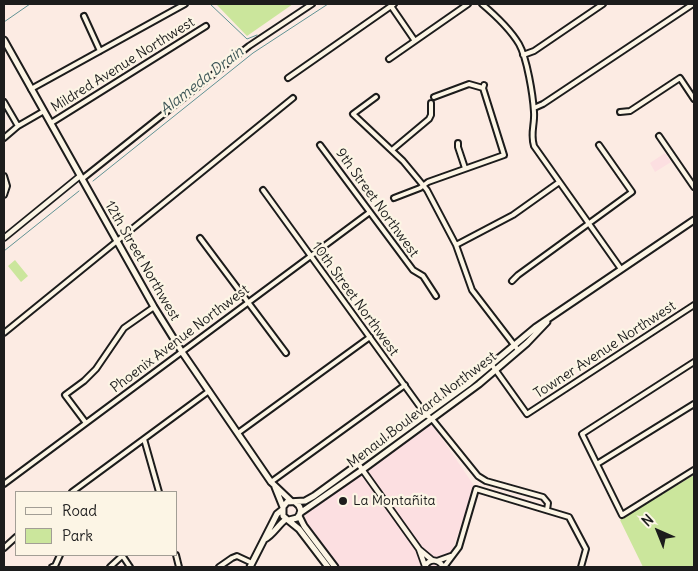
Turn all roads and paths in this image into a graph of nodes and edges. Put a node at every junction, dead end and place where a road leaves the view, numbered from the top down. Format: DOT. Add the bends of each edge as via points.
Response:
graph roads {
  1 [pos="185,4"];
  2 [pos="312,4"];
  3 [pos="468,4"];
  4 [pos="482,4"];
  5 [pos="603,4"];
  6 [pos="692,4"];
  7 [pos="393,5"];
  8 [pos="84,16"];
  9 [pos="206,26"];
  10 [pos="4,40"];
  11 [pos="415,41"];
  12 [pos="100,50"];
  13 [pos="523,55"];
  14 [pos="389,59"];
  15 [pos="288,78"];
  16 [pos="31,89"];
  17 [pos="376,97"];
  18 [pos="434,97"];
  19 [pos="293,98"];
  20 [pos="694,99"];
  21 [pos="4,102"];
  22 [pos="431,103"];
  23 [pos="534,108"];
  24 [pos="44,111"];
  25 [pos="620,112"];
  26 [pos="51,123"];
  27 [pos="18,126"];
  28 [pos="659,136"];
  29 [pos="4,138"];
  30 [pos="458,143"];
  31 [pos="320,145"];
  32 [pos="599,145"];
  33 [pos="392,150"];
  34 [pos="465,168"];
  35 [pos="4,176"];
  36 [pos="81,177"];
  37 [pos="558,183"];
  38 [pos="424,185"];
  39 [pos="694,187"];
  40 [pos="262,190"];
  41 [pos="4,195"];
  42 [pos="394,198"];
  43 [pos="370,212"];
  44 [pos="694,220"];
  45 [pos="589,224"];
  46 [pos="4,238"];
  47 [pos="200,238"];
  48 [pos="117,241"];
  49 [pos="456,245"];
  50 [pos="310,257"];
  51 [pos="621,269"];
  52 [pos="512,281"];
  53 [pos="436,296"];
  54 [pos="248,302"];
  55 [pos="694,305"];
  56 [pos="154,307"];
  57 [pos="4,334"];
  58 [pos="370,337"];
  59 [pos="516,348"];
  60 [pos="182,352"];
  61 [pos="286,353"];
  62 [pos="694,362"];
  63 [pos="492,365"];
  64 [pos="496,370"];
  65 [pos="405,385"];
  66 [pos="209,391"];
  67 [pos="694,404"];
  68 [pos="426,415"];
  69 [pos="432,419"];
  70 [pos="86,423"];
  71 [pos="238,433"];
  72 [pos="144,439"];
  73 [pos="597,464"];
  74 [pos="360,468"];
  75 [pos="694,470"];
  76 [pos="4,484"];
  77 [pos="272,484"];
  78 [pos="73,491"];
  79 [pos="159,491"];
  80 [pos="294,502"];
  81 [pos="282,508"];
  82 [pos="548,510"];
  83 [pos="300,515"];
  84 [pos="288,520"];
  85 [pos="15,538"];
  86 [pos="265,539"];
  87 [pos="4,548"];
  88 [pos="419,549"];
  89 [pos="454,555"];
  90 [pos="60,556"];
  91 [pos="121,556"];
  92 [pos="123,556"];
  93 [pos="435,561"];
  94 [pos="251,566"];
  95 [pos="425,566"];
  96 [pos="52,567"];
  97 [pos="110,567"];
  98 [pos="130,567"];
  99 [pos="219,567"];
  100 [pos="328,567"];
  101 [pos="335,567"];
  102 [pos="443,567"];
  103 [pos="581,567"];
  1 -- 12 [label="street"];
  2 -- 36 [label="street" via="249,46"];
  3 -- 11 [label="street"];
  4 -- 13 [label="street" via="515,38"];
  5 -- 13 [label="street" via="534,51"];
  6 -- 23 [label="street"];
  7 -- 11 [label="street"];
  7 -- 15 [label="street"];
  8 -- 12 [label="street"];
  9 -- 26 [label="street, Mildred Avenue Northwest"];
  10 -- 16 [label="main road, 12th Street Northwest"];
  11 -- 14 [label="street"];
  12 -- 16 [label="street"];
  13 -- 23 [label="street"];
  16 -- 24 [label="main road, 12th Street Northwest"];
  17 -- 33 [label="street" via="353,114"];
  18 -- 34 [label="street" via="469,84 483,87 504,155"];
  19 -- 48 [label="street"];
  20 -- 25 [label="street" via="680,78 630,111"];
  21 -- 27 [label="street"];
  22 -- 33 [label="street" via="429,119"];
  23 -- 37 [label="street" via="531,132 534,146"];
  24 -- 26 [label="main road, 12th Street Northwest"];
  24 -- 27 [label="street"];
  26 -- 36 [label="main road, 12th Street Northwest"];
  27 -- 29 [label="street"];
  28 -- 39 [label="street"];
  30 -- 34 [label="street"];
  31 -- 43 [label="street, 9th Street Northwest"];
  32 -- 45 [label="street" via="632,192"];
  33 -- 38 [label="street"];
  34 -- 38 [label="street"];
  35 -- 41 [label="street" via="7,186"];
  36 -- 46 [label="street"];
  36 -- 48 [label="main road, 12th Street Northwest"];
  37 -- 45 [label="street"];
  37 -- 49 [label="street" via="513,215"];
  38 -- 42 [label="street"];
  38 -- 49 [label="street"];
  40 -- 50 [label="street, 10th Street Northwest"];
  43 -- 50 [label="street, Phoenix Avenue Northwest"];
  43 -- 53 [label="street, 9th Street Northwest"];
  44 -- 51 [label="main road, Menaul Boulevard Northwest"];
  45 -- 51 [label="street"];
  45 -- 52 [label="street"];
  47 -- 54 [label="street"];
  48 -- 56 [label="main road, 12th Street Northwest"];
  48 -- 57 [label="street"];
  49 -- 59 [label="street" via="472,290"];
  50 -- 54 [label="street, Phoenix Avenue Northwest"];
  50 -- 58 [label="street, 10th Street Northwest"];
  51 -- 59 [label="main road, Menaul Boulevard Northwest" via="536,327"];
  54 -- 60 [label="street, Phoenix Avenue Northwest"];
  54 -- 61 [label="street"];
  55 -- 64 [label="street, Towner Avenue Northwest" via="527,414"];
  56 -- 60 [label="main road, 12th Street Northwest"];
  56 -- 70 [label="street" via="124,328 96,369 65,395"];
  58 -- 65 [label="street, 10th Street Northwest"];
  58 -- 71 [label="street"];
  59 -- 63 [label="main road, Menaul Boulevard Northwest"];
  59 -- 64 [label="main road, Menaul Boulevard Northwest"];
  60 -- 66 [label="main road, 12th Street Northwest"];
  60 -- 70 [label="street, Phoenix Avenue Northwest"];
  62 -- 73 [label="street" via="582,434"];
  63 -- 64 [label="street"];
  63 -- 68 [label="main road, Menaul Boulevard Northwest"];
  64 -- 69 [label="main road, Menaul Boulevard Northwest"];
  65 -- 68 [label="street, 10th Street Northwest"];
  65 -- 77 [label="street"];
  66 -- 71 [label="main road, 12th Street Northwest"];
  66 -- 72 [label="street"];
  67 -- 73 [label="street"];
  68 -- 69 [label="street, 10th Street Northwest"];
  68 -- 74 [label="main road, Menaul Boulevard Northwest"];
  69 -- 74 [label="main road, Menaul Boulevard Northwest"];
  69 -- 82 [label="street, 10th Street Northwest" via="481,479 542,497 548,503"];
  70 -- 76 [label="street, Phoenix Avenue Northwest"];
  71 -- 77 [label="main road, 12th Street Northwest"];
  72 -- 78 [label="street"];
  72 -- 79 [label="street"];
  73 -- 75 [label="street" via="622,514"];
  74 -- 80 [label="main road" via="310,499"];
  74 -- 83 [label="main road, Menaul Boulevard Northwest"];
  74 -- 88 [label="street"];
  77 -- 80 [label="main road, 12th Street Northwest"];
  77 -- 81 [label="main road, 12th Street Northwest"];
  80 -- 81 [label="main road" via="287,502"];
  80 -- 83 [label="main road" via="300,507"];
  81 -- 84 [label="main road" via="283,516"];
  81 -- 86 [label="main road"];
  82 -- 89 [label="street" via="476,489"];
  82 -- 103 [label="street" via="569,517 586,549"];
  83 -- 84 [label="main road"];
  83 -- 101 [label="main road" via="304,526"];
  84 -- 86 [label="main road" via="278,525"];
  84 -- 100 [label="main road" via="304,534"];
  85 -- 87 [label="street"];
  86 -- 94 [label="main road"];
  88 -- 93 [label="street"];
  88 -- 95 [label="street"];
  89 -- 93 [label="street"];
  89 -- 102 [label="street"];
  90 -- 96 [label="street"];
  91 -- 97 [label="street"];
  92 -- 98 [label="street"];
  93 -- 95 [label="street"];
  93 -- 102 [label="street"];
  94 -- 99 [label="street" via="237,556"];
}
